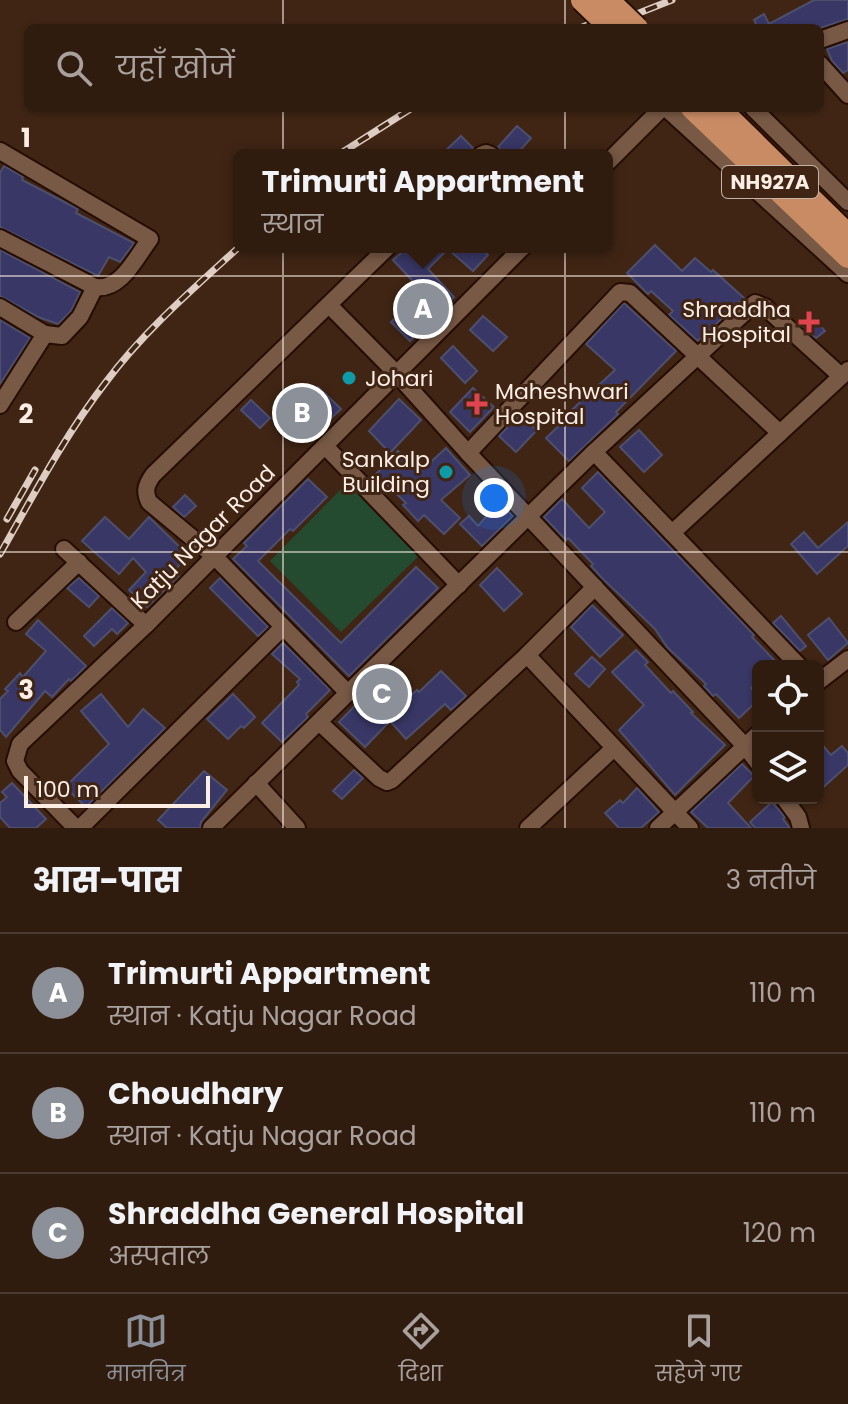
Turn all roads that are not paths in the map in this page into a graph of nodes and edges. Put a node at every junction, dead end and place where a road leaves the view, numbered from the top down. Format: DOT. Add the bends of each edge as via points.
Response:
graph roads {
  1 [pos="582,0"];
  2 [pos="608,0"];
  3 [pos="607,24"];
  4 [pos="633,24"];
  5 [pos="848,30"];
  6 [pos="824,39"];
  7 [pos="824,68"];
  8 [pos="848,95"];
  9 [pos="660,112"];
  10 [pos="668,112"];
  11 [pos="696,112"];
  12 [pos="723,112"];
  13 [pos="757,112"];
  14 [pos="1,156"];
  15 [pos="613,157"];
  16 [pos="848,202"];
  17 [pos="848,235"];
  18 [pos="0,238"];
  19 [pos="382,253"];
  20 [pos="517,253"];
  21 [pos="848,257"];
  22 [pos="848,274"];
  23 [pos="95,287"];
  24 [pos="329,305"];
  25 [pos="0,307"];
  26 [pos="45,334"];
  27 [pos="697,354"];
  28 [pos="396,373"];
  29 [pos="845,373"];
  30 [pos="0,405"];
  31 [pos="780,433"];
  32 [pos="325,446"];
  33 [pos="594,452"];
  34 [pos="468,453"];
  35 [pos="529,518"];
  36 [pos="672,533"];
  37 [pos="64,549"];
  38 [pos="214,556"];
  39 [pos="79,562"];
  40 [pos="459,585"];
  41 [pos="595,587"];
  42 [pos="16,622"];
  43 [pos="146,625"];
  44 [pos="283,627"];
  45 [pos="527,655"];
  46 [pos="848,659"];
  47 [pos="793,660"];
  48 [pos="824,677"];
  49 [pos="348,693"];
  50 [pos="319,722"];
  51 [pos="752,740"];
  52 [pos="745,746"];
  53 [pos="614,748"];
  54 [pos="752,755"];
  55 [pos="256,783"];
  56 [pos="788,804"];
  57 [pos="676,812"];
  58 [pos="78,828"];
  59 [pos="211,828"];
  60 [pos="297,828"];
  61 [pos="528,828"];
  62 [pos="658,828"];
  63 [pos="690,828"];
  64 [pos="801,828"];
  1 -- 3 [label="highway, bridge"];
  2 -- 4 [label="highway, bridge"];
  5 -- 6 [label="street"];
  7 -- 8 [label="street"];
  9 -- 15 [label="street"];
  10 -- 22 [label="street"];
  11 -- 21 [label="highway, NH927A"];
  12 -- 17 [label="highway, NH927A"];
  13 -- 16 [label="street"];
  14 -- 23 [label="street" via="150,239 112,286"];
  18 -- 23 [label="street"];
  19 -- 24 [label="street"];
  20 -- 28 [label="street, Katju Nagar Road"];
  23 -- 26 [label="street" via="67,332"];
  24 -- 28 [label="street"];
  24 -- 38 [label="street" via="146,485 149,502"];
  25 -- 26 [label="street"];
  26 -- 30 [label="street"];
  27 -- 29 [label="street" via="755,303"];
  27 -- 31 [label="street"];
  27 -- 33 [label="street"];
  27 -- 34 [label="street" via="630,293 620,292"];
  28 -- 32 [label="street, Katju Nagar Road"];
  28 -- 34 [label="street"];
  29 -- 31 [label="street"];
  31 -- 36 [label="street"];
  32 -- 38 [label="street, Katju Nagar Road"];
  32 -- 40 [label="street"];
  33 -- 35 [label="street"];
  33 -- 36 [label="street"];
  34 -- 35 [label="street"];
  35 -- 40 [label="street"];
  35 -- 41 [label="street"];
  36 -- 47 [label="street"];
  37 -- 39 [label="street"];
  38 -- 43 [label="street, Katju Nagar Road"];
  38 -- 44 [label="street"];
  39 -- 42 [label="street"];
  39 -- 43 [label="street"];
  40 -- 49 [label="street"];
  41 -- 45 [label="street"];
  41 -- 52 [label="street"];
  43 -- 58 [label="street, Katju Nagar Road" via="20,744 15,755 20,771"];
  44 -- 49 [label="street"];
  44 -- 58 [label="street"];
  45 -- 50 [label="street" via="387,782"];
  45 -- 53 [label="street"];
  46 -- 48 [label="street"];
  49 -- 50 [label="street"];
  50 -- 55 [label="street"];
  51 -- 52 [label="street"];
  52 -- 54 [label="street"];
  52 -- 57 [label="street"];
  53 -- 57 [label="street"];
  53 -- 61 [label="street"];
  55 -- 59 [label="street"];
  55 -- 60 [label="street"];
  56 -- 64 [label="street"];
  57 -- 62 [label="street"];
  57 -- 63 [label="street"];
}
